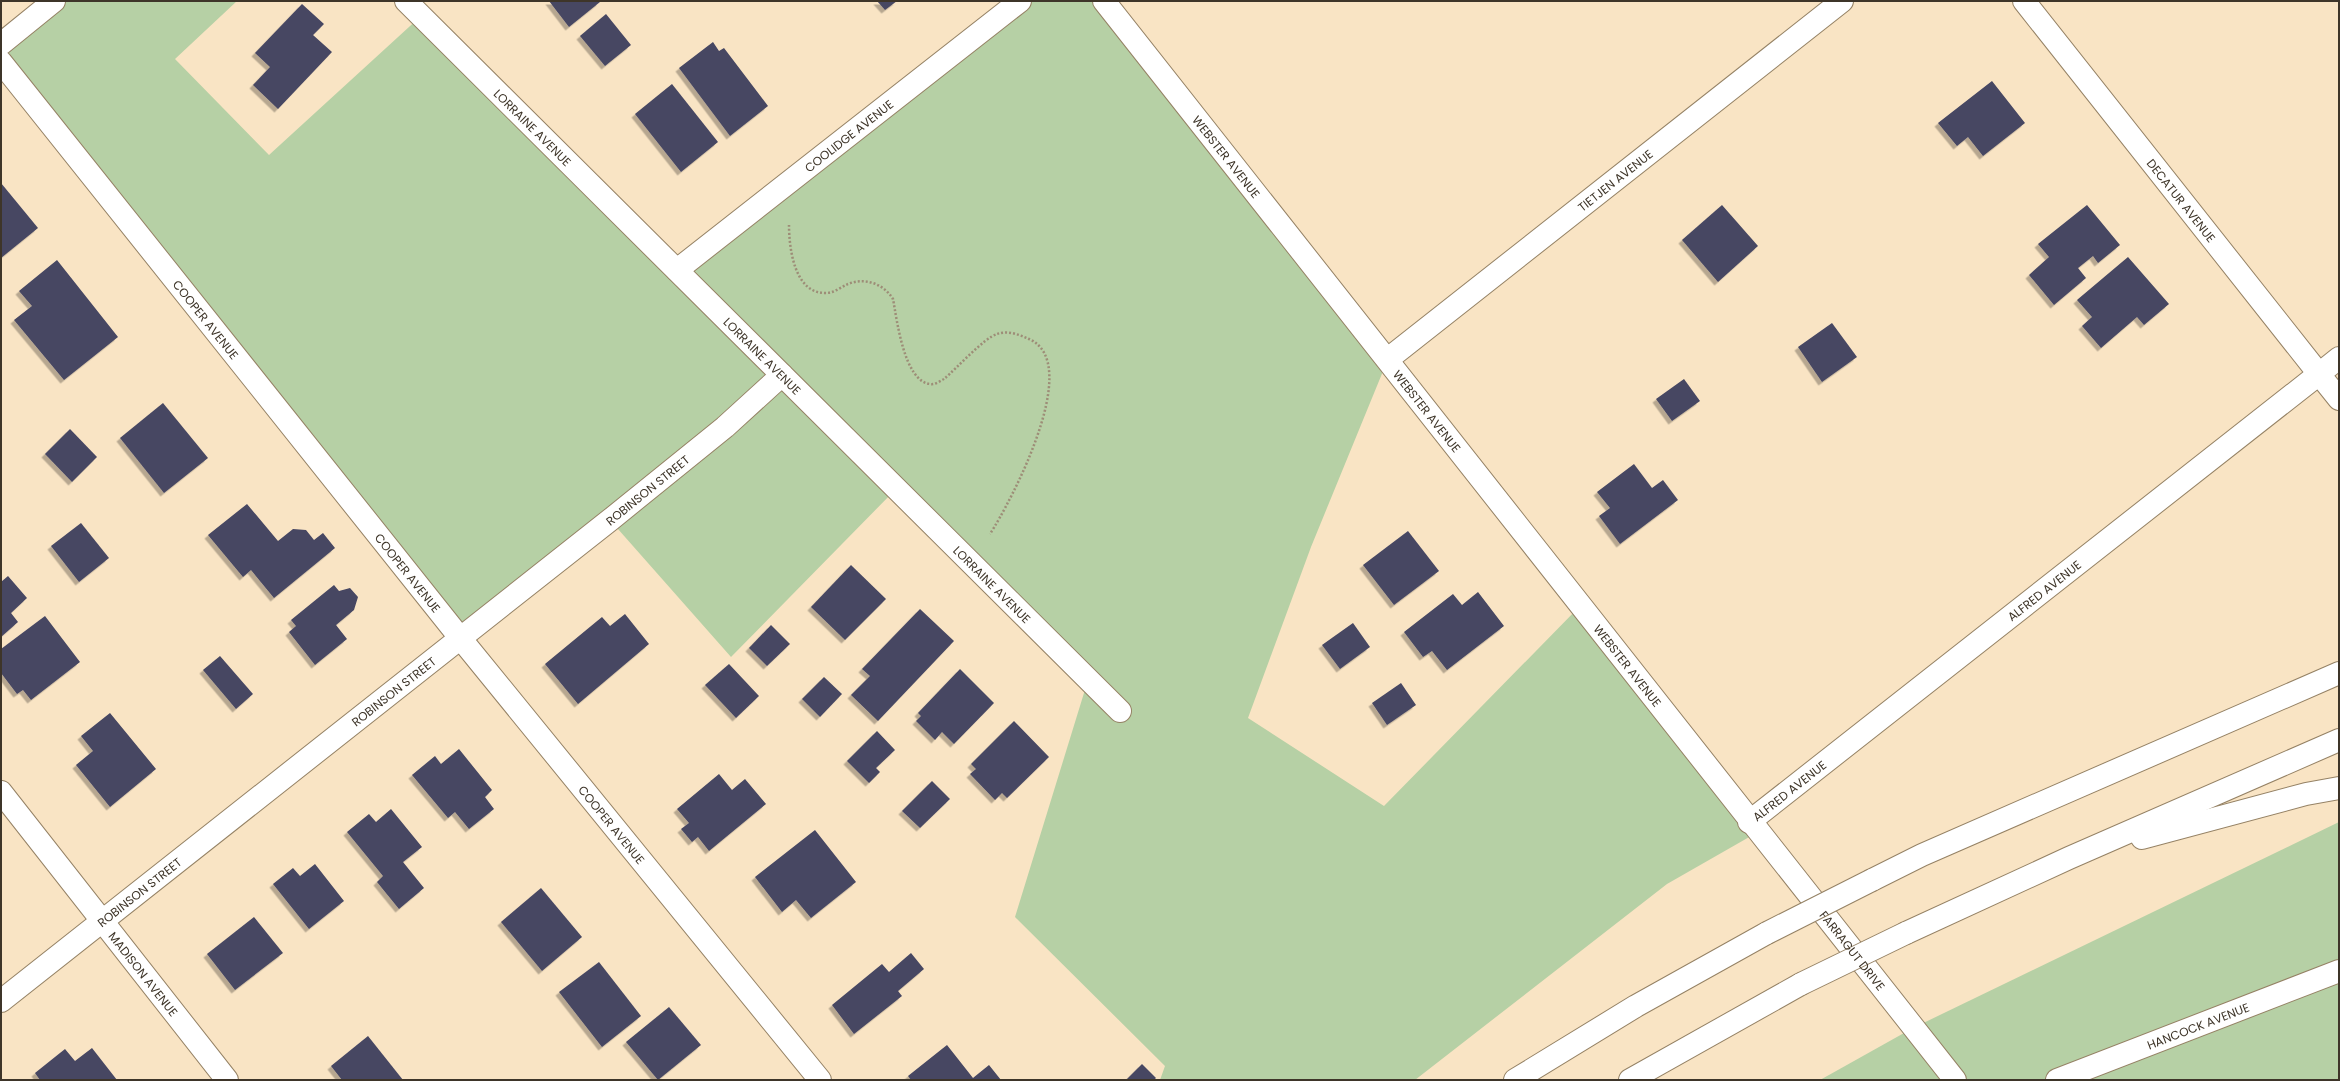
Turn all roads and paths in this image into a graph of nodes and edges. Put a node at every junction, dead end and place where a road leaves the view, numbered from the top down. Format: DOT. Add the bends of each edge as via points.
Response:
graph roads {
  1 [pos="54,1"];
  2 [pos="406,1"];
  3 [pos="1020,1"];
  4 [pos="1104,1"];
  5 [pos="1842,1"];
  6 [pos="2024,1"];
  7 [pos="1,44"];
  8 [pos="1,62"];
  9 [pos="774,195"];
  10 [pos="677,270"];
  11 [pos="2339,358"];
  12 [pos="1388,359"];
  13 [pos="2319,374"];
  14 [pos="782,375"];
  15 [pos="2339,399"];
  16 [pos="971,564"];
  17 [pos="461,639"];
  18 [pos="2339,673"];
  19 [pos="1120,711"];
  20 [pos="2339,740"];
  21 [pos="2339,788"];
  22 [pos="1,792"];
  23 [pos="1750,822"];
  24 [pos="2069,858"];
  25 [pos="103,921"];
  26 [pos="2339,971"];
  27 [pos="1,1001"];
  28 [pos="227,1080"];
  29 [pos="820,1080"];
  30 [pos="1515,1080"];
  31 [pos="1630,1080"];
  32 [pos="1955,1080"];
  33 [pos="2057,1080"];
  1 -- 7 [label="main road"];
  2 -- 10 [label="main road, LORRAINE AVENUE"];
  3 -- 9 [label="main road, COOLIDGE AVENUE"];
  4 -- 12 [label="main road, WEBSTER AVENUE"];
  5 -- 12 [label="main road, TIETJEN AVENUE"];
  6 -- 13 [label="main road, DECATUR AVENUE"];
  8 -- 17 [label="main road, COOPER AVENUE"];
  9 -- 10 [label="main road, COOLIDGE AVENUE"];
  9 -- 16 [label="path" via="789,214 789,239 793,261 802,281 812,290 826,293 864,280 885,290 893,300 906,359 916,377 929,384 944,379 997,334 1024,336 1041,349 1050,378 1045,414 1011,496"];
  10 -- 14 [label="main road, LORRAINE AVENUE"];
  11 -- 13 [label="main road, ALFRED AVENUE"];
  12 -- 23 [label="main road, WEBSTER AVENUE"];
  13 -- 15 [label="main road, DECATUR AVENUE"];
  13 -- 23 [label="main road, ALFRED AVENUE"];
  14 -- 16 [label="main road, LORRAINE AVENUE"];
  14 -- 17 [label="main road, ROBINSON STREET" via="725,427"];
  16 -- 19 [label="main road, LORRAINE AVENUE"];
  17 -- 25 [label="main road, ROBINSON STREET"];
  17 -- 29 [label="main road, COOPER AVENUE"];
  18 -- 30 [label="main road, bridge" via="1922,855 1767,933 1636,1006"];
  20 -- 24 [label="main road"];
  21 -- 24 [label="main road" via="2306,794"];
  22 -- 25 [label="main road, MADISON AVENUE"];
  23 -- 32 [label="main road, FARRAGUT DRIVE"];
  24 -- 31 [label="main road, bridge" via="1801,984"];
  25 -- 27 [label="main road, ROBINSON STREET"];
  25 -- 28 [label="main road, MADISON AVENUE"];
  26 -- 33 [label="main road, HANCOCK AVENUE"];
}
